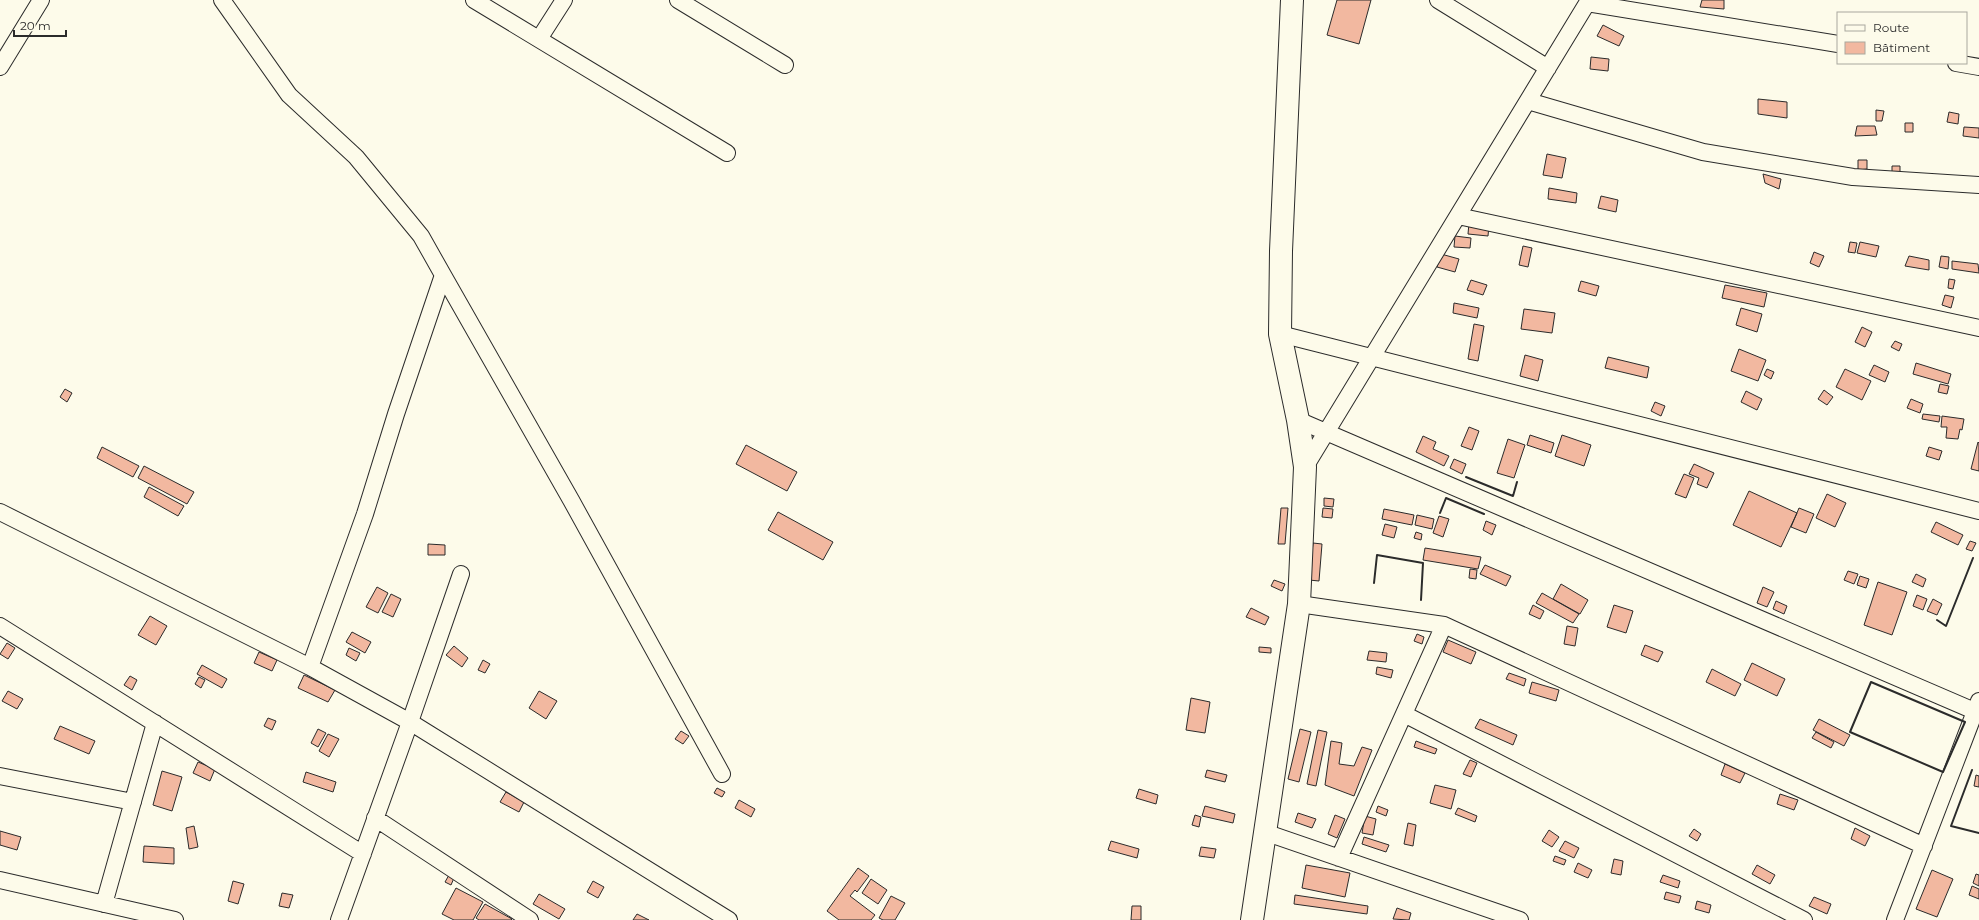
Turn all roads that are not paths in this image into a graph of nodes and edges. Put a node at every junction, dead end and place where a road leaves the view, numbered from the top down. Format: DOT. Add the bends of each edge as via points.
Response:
graph roads {
  1 [pos="41,0"];
  2 [pos="222,0"];
  3 [pos="474,0"];
  4 [pos="564,0"];
  5 [pos="678,0"];
  6 [pos="1292,0"];
  7 [pos="1438,0"];
  8 [pos="1588,2"];
  9 [pos="539,39"];
  10 [pos="1837,44"];
  11 [pos="1962,64"];
  12 [pos="785,65"];
  13 [pos="0,67"];
  14 [pos="1979,67"];
  15 [pos="1548,68"];
  16 [pos="1528,101"];
  17 [pos="727,153"];
  18 [pos="1979,185"];
  19 [pos="1458,216"];
  20 [pos="443,275"];
  21 [pos="1979,328"];
  22 [pos="1280,334"];
  23 [pos="1372,357"];
  24 [pos="1298,420"];
  25 [pos="1326,432"];
  26 [pos="1305,467"];
  27 [pos="1979,511"];
  28 [pos="0,512"];
  29 [pos="461,574"];
  30 [pos="1299,604"];
  31 [pos="0,626"];
  32 [pos="1444,626"];
  33 [pos="310,667"];
  34 [pos="1978,709"];
  35 [pos="1404,714"];
  36 [pos="410,722"];
  37 [pos="155,723"];
  38 [pos="722,774"];
  39 [pos="0,776"];
  40 [pos="133,802"];
  41 [pos="375,818"];
  42 [pos="1264,832"];
  43 [pos="1924,846"];
  44 [pos="363,854"];
  45 [pos="1339,858"];
  46 [pos="0,880"];
  47 [pos="104,904"];
  48 [pos="175,920"];
  49 [pos="339,920"];
  50 [pos="530,920"];
  51 [pos="729,920"];
  52 [pos="1252,920"];
  53 [pos="1520,920"];
  54 [pos="1804,920"];
  55 [pos="1895,920"];
  1 -- 13 [label="street"];
  2 -- 20 [label="street" via="289,95 356,157 421,236"];
  3 -- 9 [label="street"];
  4 -- 9 [label="street"];
  5 -- 12 [label="street"];
  6 -- 22 [label="street"];
  7 -- 15 [label="street"];
  8 -- 10 [label="street"];
  8 -- 15 [label="street"];
  9 -- 17 [label="street"];
  11 -- 14 [label="street"];
  15 -- 16 [label="street"];
  16 -- 18 [label="street" via="1703,152 1853,177"];
  16 -- 19 [label="street"];
  19 -- 21 [label="street"];
  19 -- 23 [label="street"];
  20 -- 33 [label="street" via="365,514"];
  20 -- 38 [label="street"];
  22 -- 23 [label="street"];
  22 -- 24 [label="street"];
  23 -- 25 [label="street"];
  23 -- 27 [label="street"];
  24 -- 25 [label="street"];
  24 -- 26 [label="street"];
  25 -- 26 [label="street"];
  25 -- 34 [label="street"];
  26 -- 30 [label="street"];
  28 -- 33 [label="street"];
  29 -- 36 [label="street"];
  30 -- 32 [label="street"];
  30 -- 42 [label="street"];
  31 -- 37 [label="street"];
  32 -- 35 [label="street"];
  32 -- 43 [label="street"];
  33 -- 36 [label="street"];
  34 -- 43 [label="street"];
  35 -- 45 [label="street"];
  35 -- 54 [label="street"];
  36 -- 41 [label="street"];
  36 -- 51 [label="street"];
  37 -- 40 [label="street"];
  37 -- 44 [label="street"];
  39 -- 40 [label="street"];
  40 -- 47 [label="street"];
  41 -- 44 [label="street"];
  41 -- 50 [label="street"];
  42 -- 45 [label="street"];
  42 -- 52 [label="street"];
  43 -- 55 [label="street"];
  44 -- 49 [label="street"];
  45 -- 53 [label="street"];
  46 -- 47 [label="street"];
  47 -- 48 [label="street"];
}
